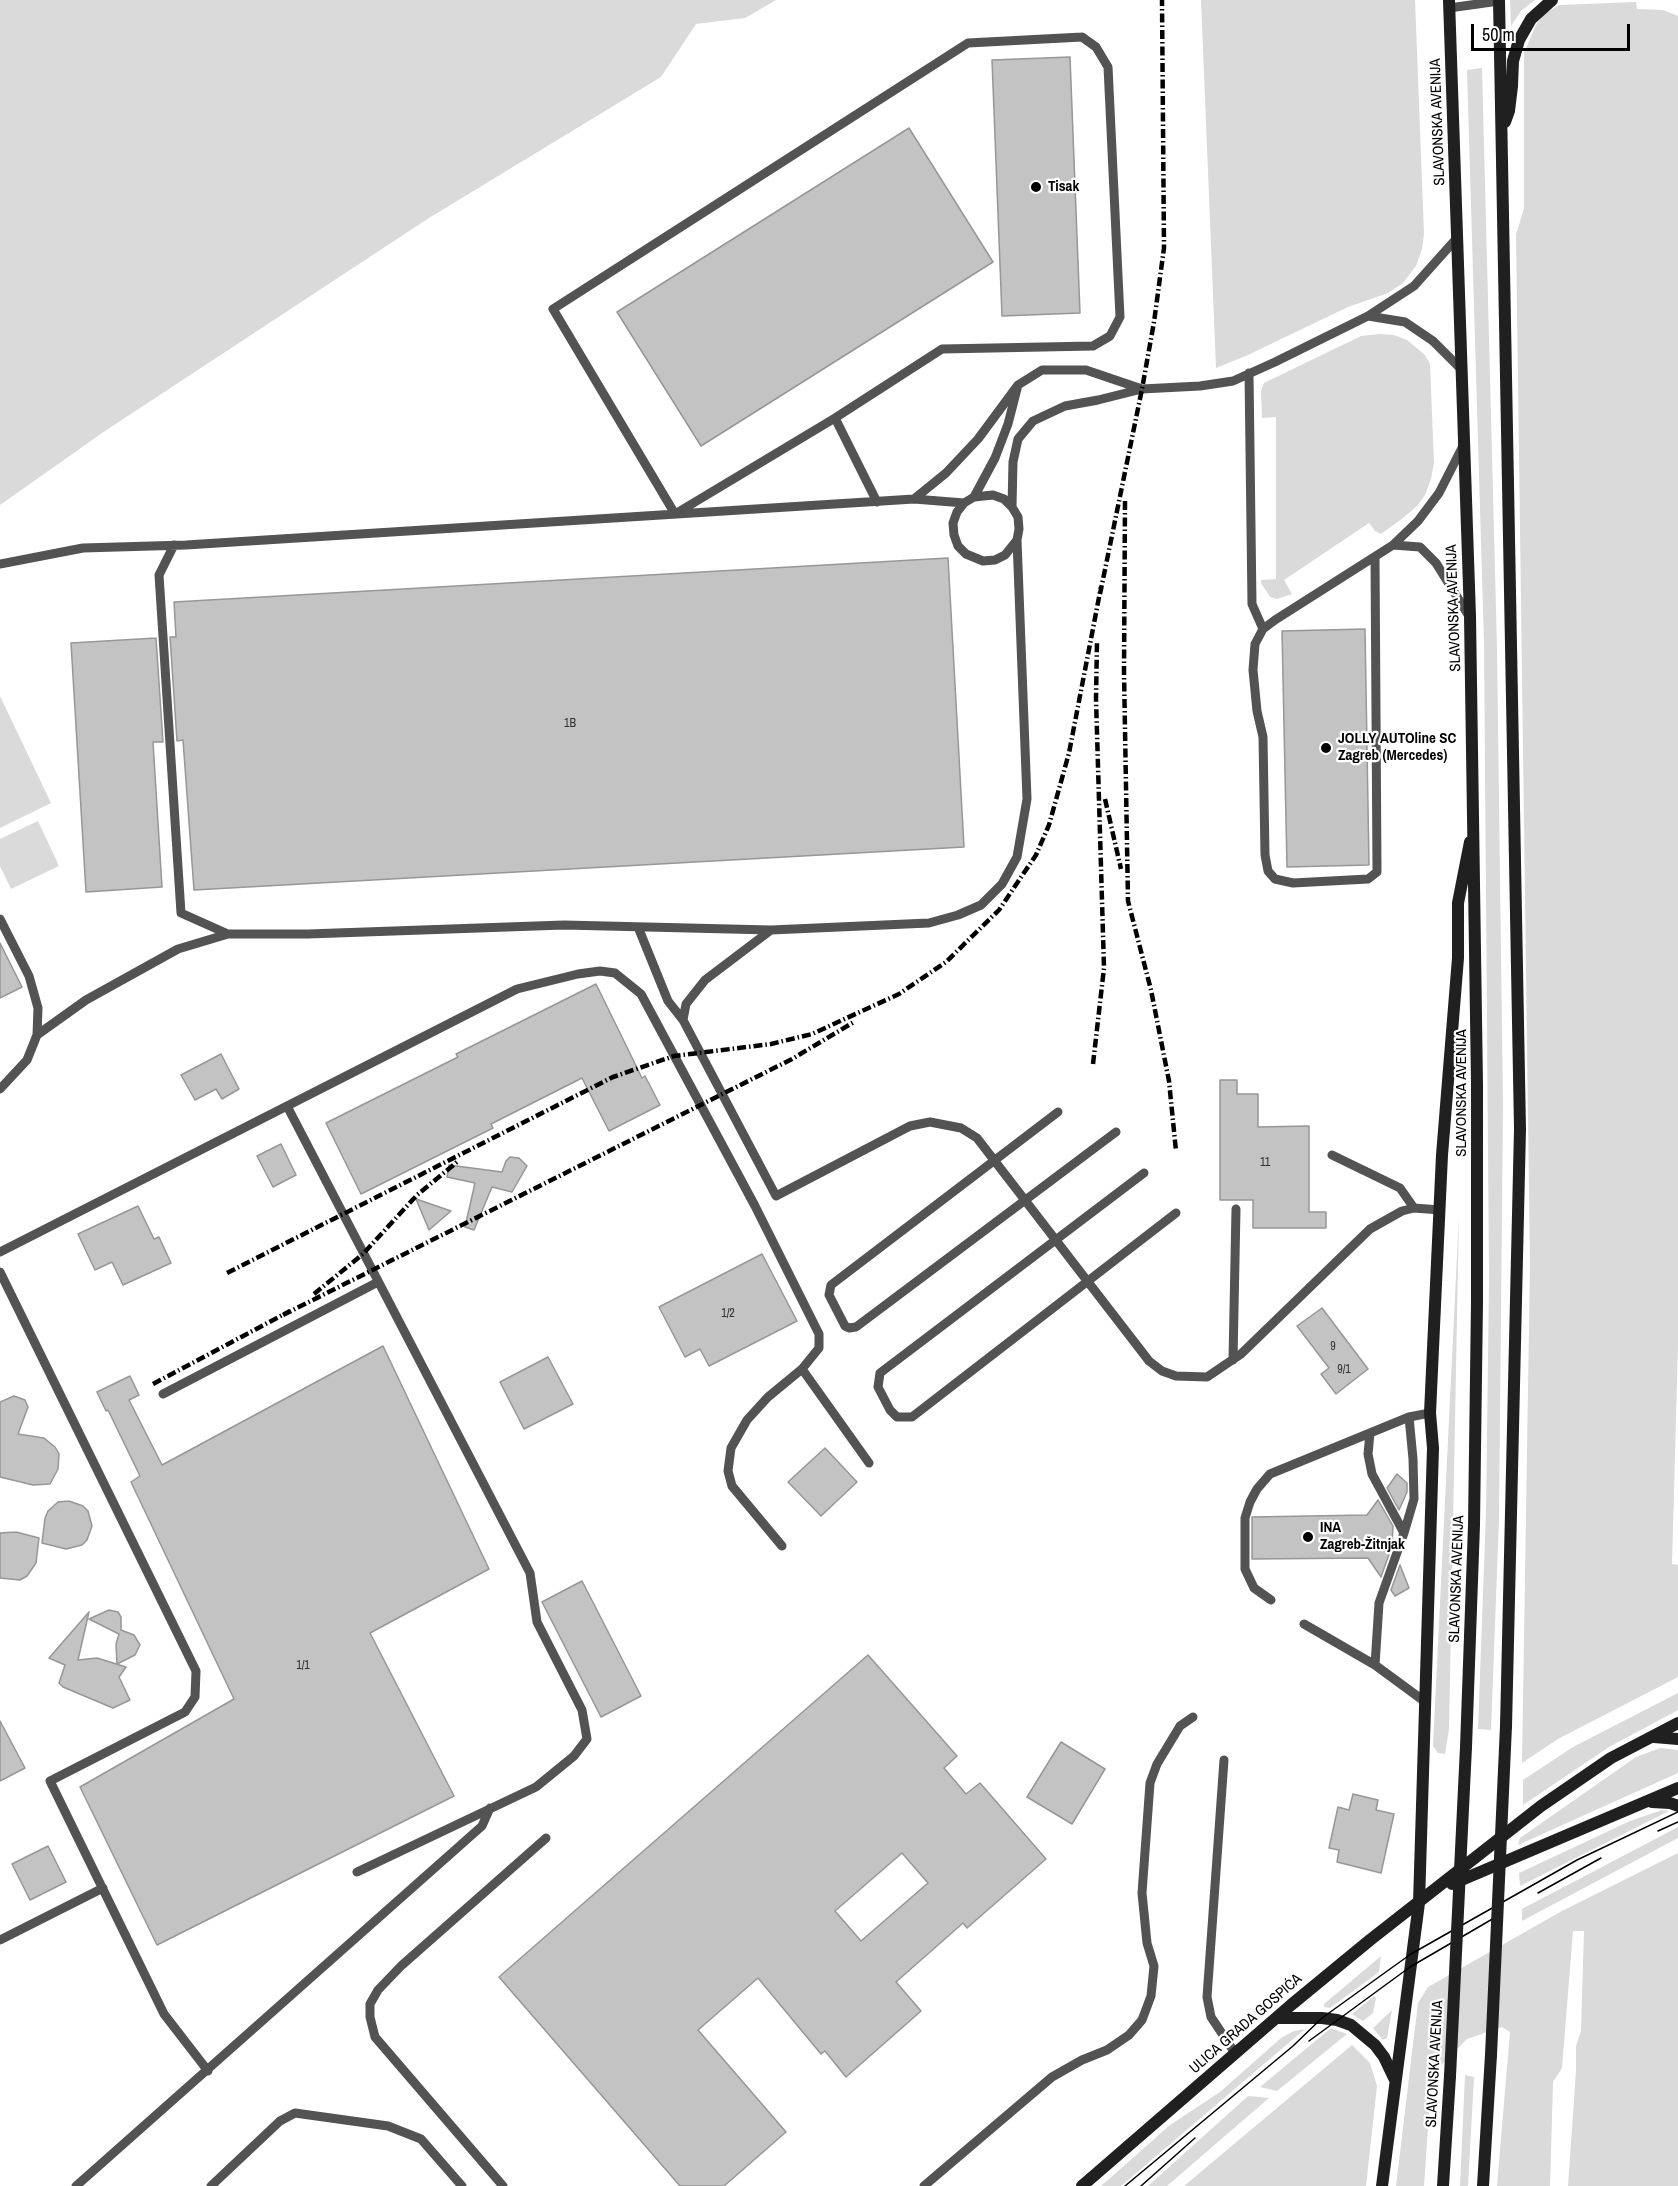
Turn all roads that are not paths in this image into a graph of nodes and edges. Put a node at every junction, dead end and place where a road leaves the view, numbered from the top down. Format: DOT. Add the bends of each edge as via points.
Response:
graph roads {
  1 [pos="1499,0"];
  2 [pos="1552,0"];
  3 [pos="1449,4"];
  4 [pos="1501,132"];
  5 [pos="1457,238"];
  6 [pos="1368,316"];
  7 [pos="1461,369"];
  8 [pos="1249,374"];
  9 [pos="1018,385"];
  10 [pos="1142,389"];
  11 [pos="835,418"];
  12 [pos="1464,444"];
  13 [pos="974,497"];
  14 [pos="914,499"];
  15 [pos="877,502"];
  16 [pos="964,503"];
  17 [pos="1012,507"];
  18 [pos="675,514"];
  19 [pos="1017,540"];
  20 [pos="174,545"];
  21 [pos="1393,545"];
  22 [pos="1375,557"];
  23 [pos="0,564"];
  24 [pos="1470,616"];
  25 [pos="1263,629"];
  26 [pos="1474,827"];
  27 [pos="0,919"];
  28 [pos="638,927"];
  29 [pos="771,930"];
  30 [pos="228,934"];
  31 [pos="683,1020"];
  32 [pos="37,1035"];
  33 [pos="0,1089"];
  34 [pos="287,1106"];
  35 [pos="1058,1112"];
  36 [pos="1116,1132"];
  37 [pos="1332,1155"];
  38 [pos="994,1161"];
  39 [pos="1144,1173"];
  40 [pos="1025,1200"];
  41 [pos="1414,1208"];
  42 [pos="1236,1209"];
  43 [pos="1440,1210"];
  44 [pos="1176,1213"];
  45 [pos="1056,1242"];
  46 [pos="0,1252"];
  47 [pos="0,1272"];
  48 [pos="378,1282"];
  49 [pos="1088,1282"];
  50 [pos="1233,1359"];
  51 [pos="802,1369"];
  52 [pos="163,1394"];
  53 [pos="1430,1413"];
  54 [pos="1409,1417"];
  55 [pos="1370,1433"];
  56 [pos="869,1463"];
  57 [pos="1404,1533"];
  58 [pos="782,1546"];
  59 [pos="1271,1600"];
  60 [pos="1305,1624"];
  61 [pos="1375,1665"];
  62 [pos="1424,1701"];
  63 [pos="1193,1717"];
  64 [pos="1678,1723"];
  65 [pos="1650,1738"];
  66 [pos="1678,1739"];
  67 [pos="1224,1760"];
  68 [pos="1678,1788"];
  69 [pos="1648,1802"];
  70 [pos="1678,1806"];
  71 [pos="490,1808"];
  72 [pos="546,1838"];
  73 [pos="357,1872"];
  74 [pos="103,1888"];
  75 [pos="1434,1891"];
  76 [pos="1419,1903"];
  77 [pos="0,1940"];
  78 [pos="1276,2018"];
  79 [pos="1235,2053"];
  80 [pos="208,2071"];
  81 [pos="1395,2080"];
  82 [pos="76,2186"];
  83 [pos="211,2186"];
  84 [pos="462,2186"];
  85 [pos="503,2186"];
  86 [pos="924,2186"];
  87 [pos="1082,2186"];
  88 [pos="1382,2186"];
  89 [pos="1443,2186"];
  90 [pos="1483,2186"];
  1 -- 3 [label="lane"];
  1 -- 4 [label="main road"];
  2 -- 4 [label="main road" via="1531,19 1519,40 1513,61 1509,111"];
  3 -- 5 [label="main road, SLAVONSKA AVENIJA"];
  4 -- 90 [label="main road, bridge" via="1520,1130 1506,1726"];
  5 -- 6 [label="lane" via="1414,286"];
  5 -- 7 [label="main road, SLAVONSKA AVENIJA"];
  6 -- 7 [label="lane" via="1406,322 1433,341"];
  6 -- 8 [label="lane"];
  7 -- 12 [label="main road, SLAVONSKA AVENIJA"];
  8 -- 10 [label="lane" via="1200,386"];
  8 -- 25 [label="lane" via="1252,604"];
  9 -- 10 [label="lane" via="1042,370 1086,370"];
  9 -- 13 [label="lane" via="995,458"];
  9 -- 14 [label="lane" via="978,439"];
  10 -- 17 [label="lane" via="1065,406 1033,421 1018,439"];
  11 -- 15 [label="lane"];
  11 -- 18 [label="lane"];
  11 -- 18 [label="lane" via="942,349 1093,346 1110,336 1120,317 1108,67 1096,47 1082,37 968,43 553,309"];
  12 -- 21 [label="lane" via="1439,492 1418,521"];
  12 -- 24 [label="main road, SLAVONSKA AVENIJA"];
  13 -- 16 [label="lane"];
  13 -- 17 [label="lane" via="993,495"];
  14 -- 15 [label="lane"];
  14 -- 16 [label="lane"];
  15 -- 18 [label="lane"];
  16 -- 19 [label="lane" via="953,523 958,546 966,554 983,561 995,560 1005,555"];
  17 -- 19 [label="lane" via="1018,517"];
  18 -- 20 [label="lane"];
  19 -- 29 [label="lane" via="1027,799 1017,857 1002,884 981,905 929,923"];
  20 -- 23 [label="lane" via="83,548"];
  20 -- 30 [label="lane" via="159,575 181,913"];
  21 -- 22 [label="lane"];
  21 -- 24 [label="lane" via="1420,548 1436,563"];
  22 -- 25 [label="lane"];
  22 -- 25 [label="lane" via="1378,853 1377,872 1368,879 1293,883 1275,879 1268,871 1263,737 1253,670 1255,644"];
  24 -- 26 [label="main road, SLAVONSKA AVENIJA"];
  26 -- 43 [label="main road" via="1458,903 1458,958"];
  26 -- 89 [label="main road, SLAVONSKA AVENIJA, bridge" via="1478,1084 1474,1513"];
  27 -- 32 [label="lane" via="29,976 38,1008"];
  28 -- 29 [label="lane"];
  28 -- 30 [label="lane" via="564,925"];
  28 -- 31 [label="lane" via="668,1001"];
  29 -- 31 [label="lane" via="705,980 686,1004"];
  30 -- 32 [label="lane" via="178,949 86,1000"];
  31 -- 38 [label="lane" via="776,1196 910,1126 930,1122 962,1128 977,1138"];
  32 -- 33 [label="lane" via="27,1060"];
  34 -- 46 [label="lane"];
  34 -- 48 [label="lane"];
  34 -- 51 [label="lane" via="517,989 578,974 615,973 641,994 819,1334 819,1348"];
  35 -- 38 [label="lane"];
  36 -- 40 [label="lane"];
  37 -- 41 [label="lane" via="1400,1188"];
  38 -- 40 [label="lane"];
  38 -- 40 [label="lane" via="831,1285 829,1295 845,1326 856,1327"];
  39 -- 45 [label="lane"];
  40 -- 45 [label="lane"];
  41 -- 43 [label="lane"];
  41 -- 50 [label="lane" via="1402,1210 1370,1228"];
  42 -- 50 [label="lane"];
  43 -- 53 [label="main road"];
  44 -- 49 [label="lane"];
  45 -- 49 [label="lane"];
  45 -- 49 [label="lane" via="880,1373 878,1387 890,1410 897,1417 912,1418"];
  47 -- 74 [label="lane" via="196,1671 195,1697 185,1712 50,1781"];
  48 -- 52 [label="lane"];
  48 -- 71 [label="lane" via="530,1574 537,1622 582,1710 587,1739 574,1756 536,1787"];
  49 -- 50 [label="lane" via="1149,1361 1162,1371 1176,1376 1207,1377"];
  51 -- 56 [label="lane"];
  51 -- 58 [label="lane" via="747,1420 731,1448 728,1471 732,1486"];
  53 -- 54 [label="lane"];
  53 -- 62 [label="main road"];
  54 -- 55 [label="lane"];
  54 -- 57 [label="lane" via="1414,1499"];
  55 -- 57 [label="lane" via="1368,1454 1372,1474"];
  55 -- 59 [label="lane" via="1270,1474 1257,1489 1245,1518 1245,1569 1254,1588"];
  57 -- 61 [label="lane" via="1379,1603"];
  60 -- 61 [label="lane"];
  61 -- 62 [label="lane"];
  62 -- 76 [label="main road"];
  63 -- 86 [label="lane" via="1180,1726 1150,1783 1142,1893 1147,1943 1154,1966 1151,1996 1142,2020 1107,2050 1052,2077"];
  64 -- 65 [label="main road, ULICA GRADA GOSPIĆA"];
  65 -- 66 [label="main road"];
  65 -- 75 [label="main road, ULICA GRADA GOSPIĆA" via="1611,1758 1541,1806"];
  67 -- 79 [label="lane" via="1207,1997 1211,2017"];
  68 -- 69 [label="main road, ULICA GRADA GOSPIĆA"];
  69 -- 70 [label="main road"];
  69 -- 75 [label="main road, ULICA GRADA GOSPIĆA"];
  71 -- 73 [label="lane"];
  71 -- 80 [label="lane" via="482,1826"];
  72 -- 85 [label="lane" via="402,1965 370,2004 375,2037"];
  74 -- 77 [label="lane"];
  74 -- 80 [label="lane" via="164,2014"];
  75 -- 76 [label="main road, ULICA GRADA GOSPIĆA"];
  76 -- 78 [label="main road, ULICA GRADA GOSPIĆA"];
  76 -- 81 [label="main road"];
  78 -- 79 [label="main road, ULICA GRADA GOSPIĆA"];
  78 -- 81 [label="main road" via="1322,2018 1351,2025 1375,2045"];
  79 -- 87 [label="main road, ULICA GRADA GOSPIĆA"];
  80 -- 82 [label="lane"];
  81 -- 88 [label="main road"];
  83 -- 84 [label="lane" via="280,2121 295,2113 388,2126 421,2139"];
}
